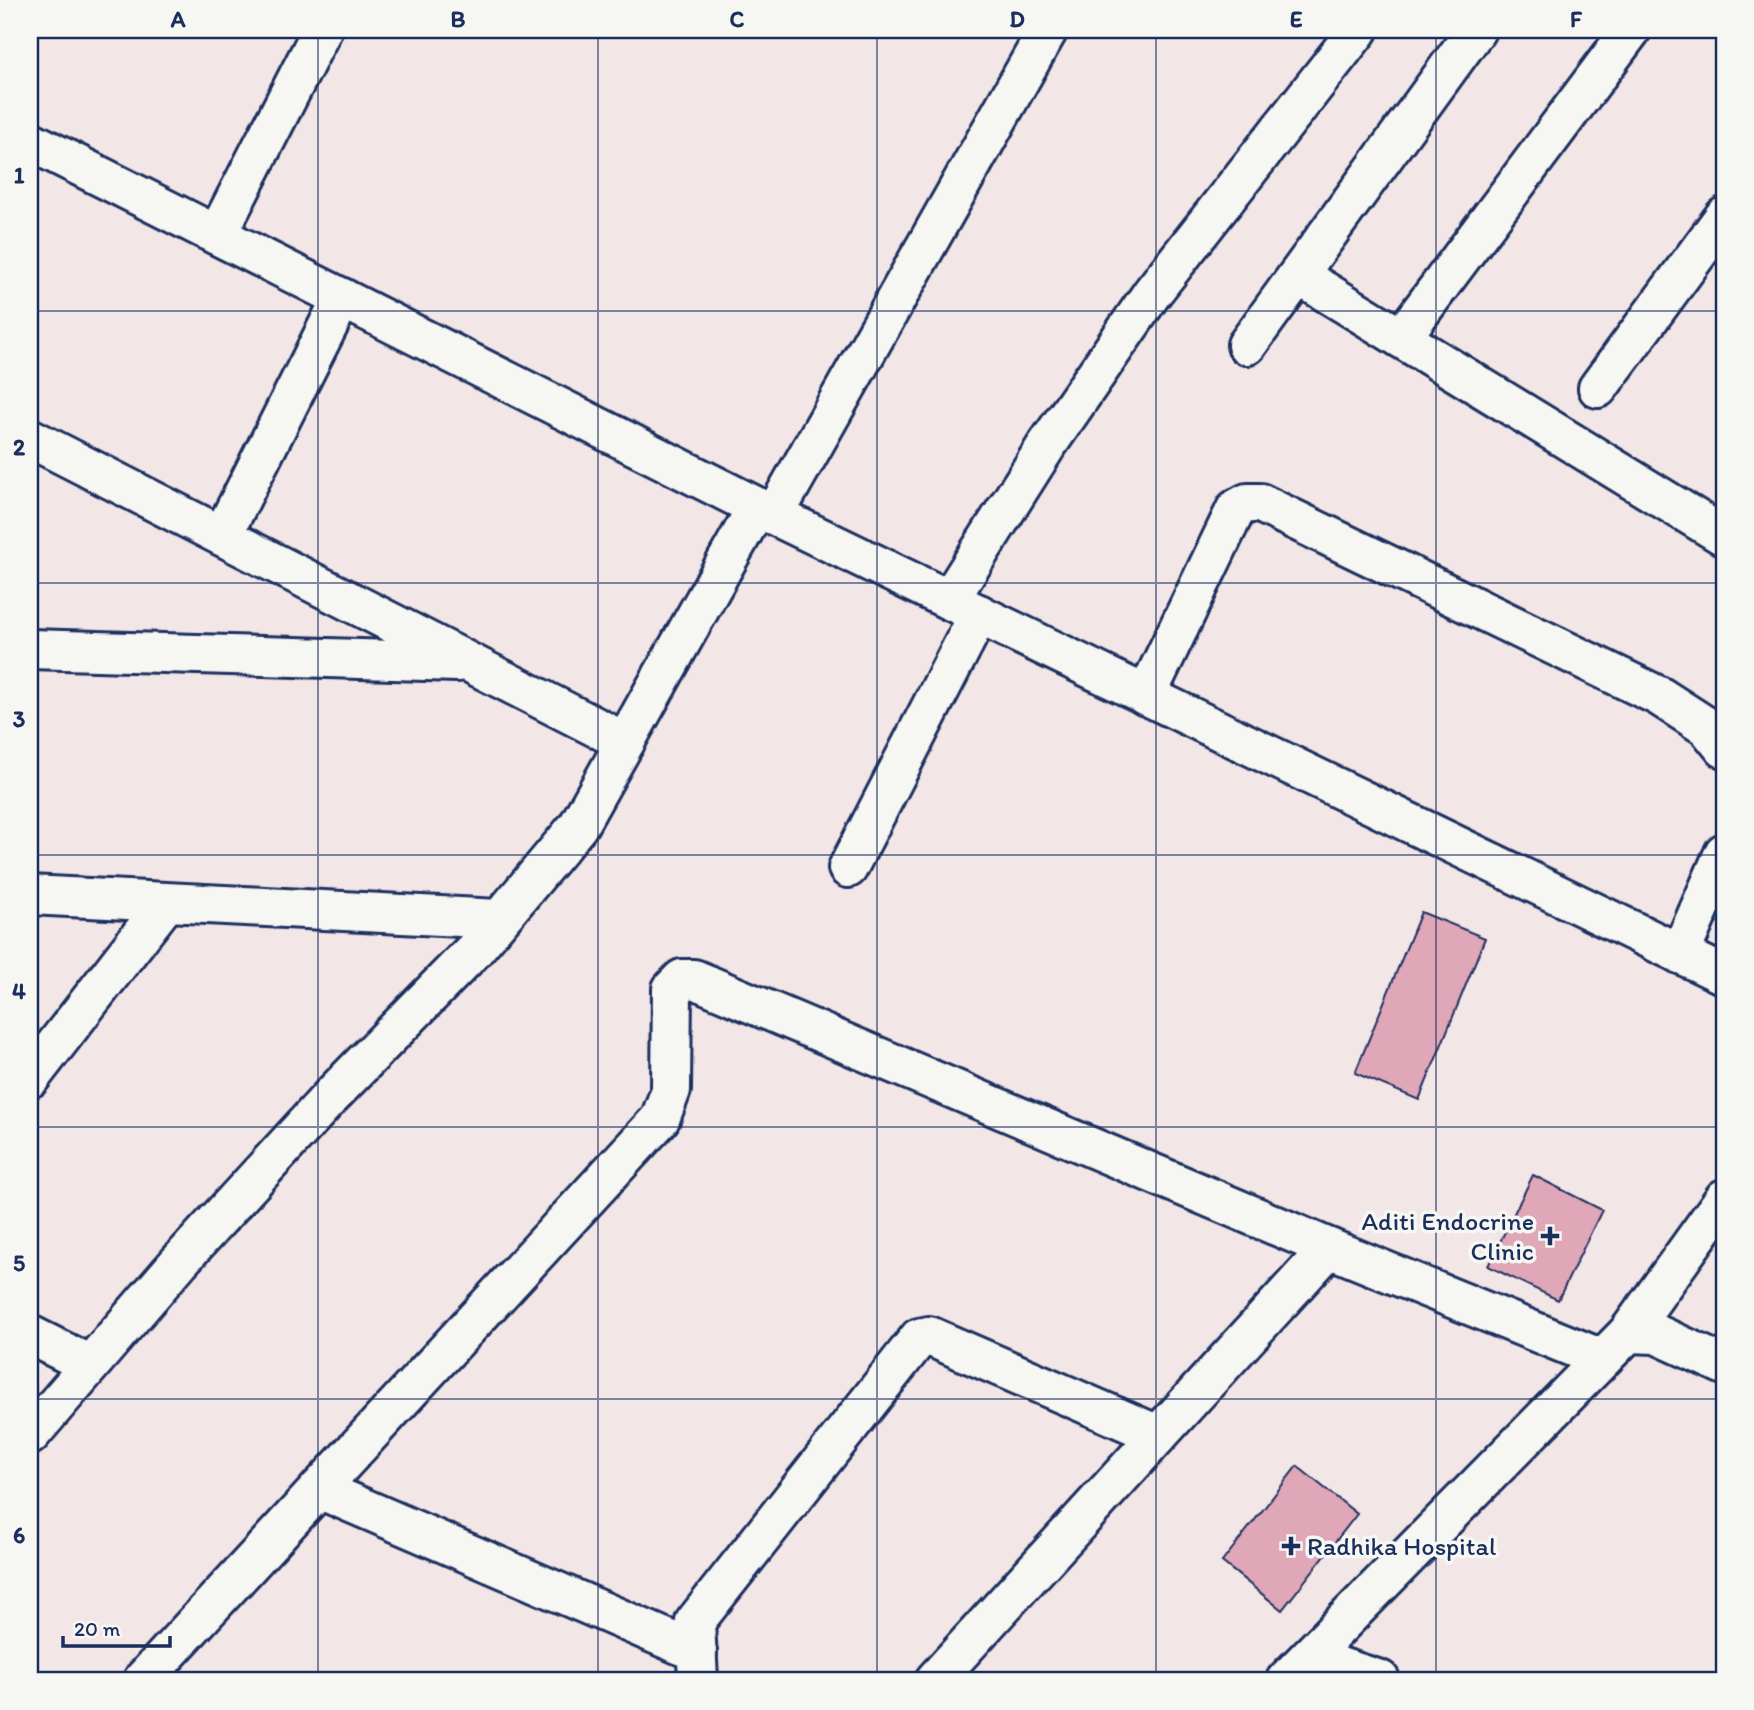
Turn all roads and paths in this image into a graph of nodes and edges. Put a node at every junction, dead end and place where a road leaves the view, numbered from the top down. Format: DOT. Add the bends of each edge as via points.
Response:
graph roads {
  1 [pos="321,30"];
  2 [pos="1048,30"];
  3 [pos="1358,30"];
  4 [pos="1476,30"];
  5 [pos="1631,30"];
  6 [pos="30,141"];
  7 [pos="1724,217"];
  8 [pos="217,235"];
  9 [pos="1298,275"];
  10 [pos="342,298"];
  11 [pos="1401,338"];
  12 [pos="1247,345"];
  13 [pos="1598,388"];
  14 [pos="30,438"];
  15 [pos="766,511"];
  16 [pos="222,536"];
  17 [pos="1724,536"];
  18 [pos="964,607"];
  19 [pos="30,649"];
  20 [pos="471,663"];
  21 [pos="1146,696"];
  22 [pos="625,742"];
  23 [pos="1724,748"];
  24 [pos="1724,853"];
  25 [pos="848,868"];
  26 [pos="30,895"];
  27 [pos="165,904"];
  28 [pos="499,919"];
  29 [pos="1680,954"];
  30 [pos="1724,975"];
  31 [pos="30,1078"];
  32 [pos="1724,1199"];
  33 [pos="1329,1248"];
  34 [pos="1628,1333"];
  35 [pos="30,1335"];
  36 [pos="1602,1359"];
  37 [pos="90,1365"];
  38 [pos="1724,1365"];
  39 [pos="30,1435"];
  40 [pos="1158,1435"];
  41 [pos="319,1489"];
  42 [pos="697,1666"];
  43 [pos="1297,1668"];
  44 [pos="149,1679"];
  45 [pos="935,1680"];
  46 [pos="1380,1680"];
  1 -- 8 [label="street"];
  2 -- 15 [label="street"];
  3 -- 18 [label="street" via="1152,293 1045,448"];
  4 -- 9 [label="street"];
  5 -- 11 [label="street"];
  6 -- 8 [label="street"];
  7 -- 13 [label="street"];
  8 -- 10 [label="street"];
  9 -- 11 [label="street"];
  9 -- 12 [label="street"];
  10 -- 15 [label="street"];
  10 -- 16 [label="street"];
  11 -- 17 [label="street"];
  14 -- 16 [label="street"];
  15 -- 18 [label="street"];
  15 -- 22 [label="street"];
  16 -- 20 [label="street"];
  18 -- 21 [label="street"];
  18 -- 25 [label="street"];
  19 -- 20 [label="street"];
  20 -- 22 [label="street"];
  21 -- 23 [label="street" via="1236,509 1260,503 1659,696 1707,727"];
  21 -- 29 [label="street"];
  22 -- 28 [label="street" via="578,826"];
  24 -- 29 [label="street"];
  26 -- 27 [label="street"];
  27 -- 28 [label="street"];
  27 -- 31 [label="street"];
  28 -- 37 [label="street" via="332,1095"];
  29 -- 30 [label="street"];
  32 -- 34 [label="street"];
  33 -- 36 [label="street"];
  33 -- 40 [label="street"];
  33 -- 41 [label="street" via="707,984 682,979 672,989 671,1090 660,1119"];
  34 -- 36 [label="street"];
  34 -- 38 [label="street" via="1656,1334"];
  35 -- 37 [label="street"];
  36 -- 43 [label="street"];
  37 -- 39 [label="street"];
  40 -- 42 [label="street" via="929,1336 919,1338 695,1622"];
  40 -- 45 [label="street"];
  41 -- 42 [label="street"];
  41 -- 44 [label="street"];
  43 -- 46 [label="street"];
}
